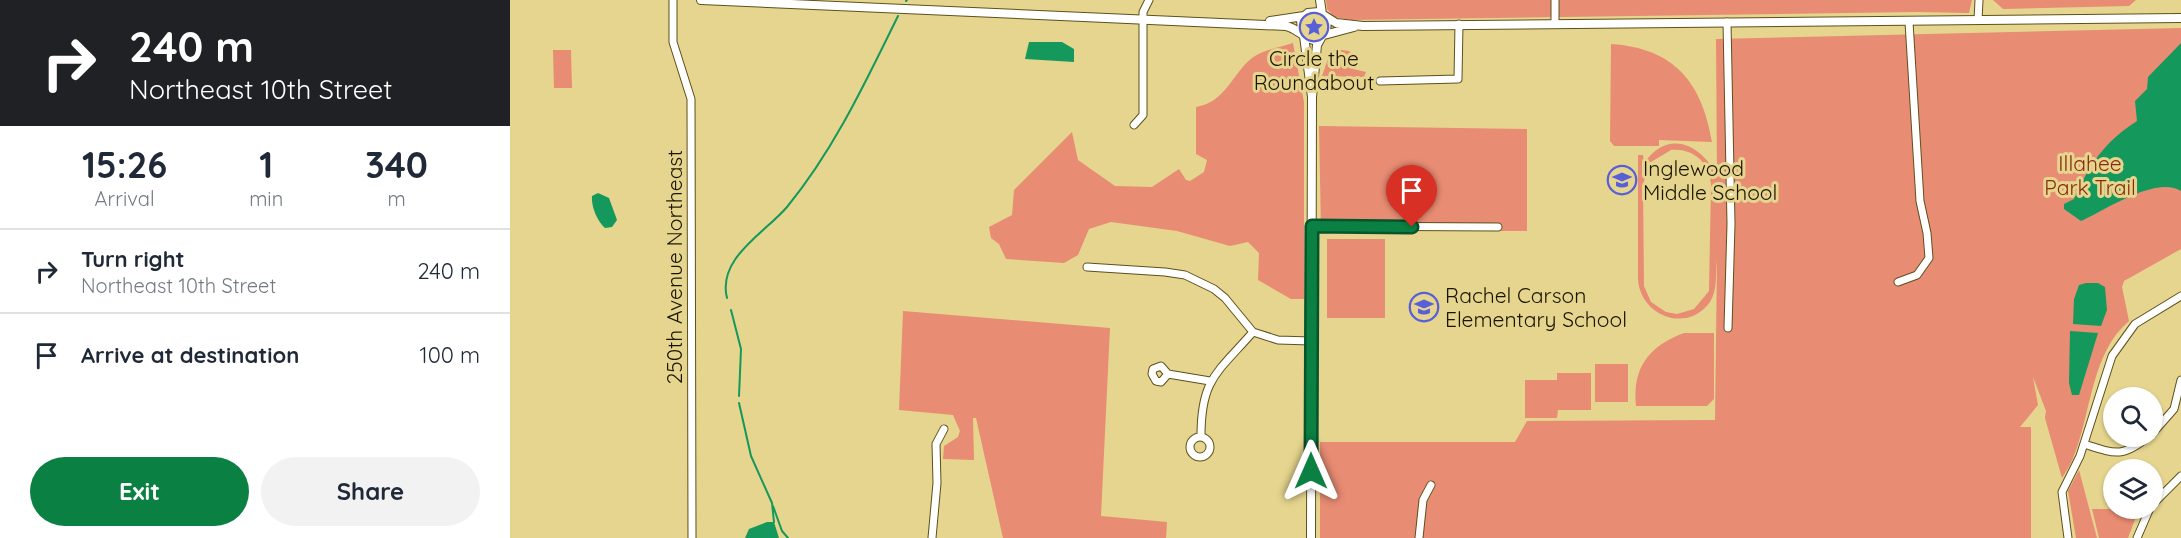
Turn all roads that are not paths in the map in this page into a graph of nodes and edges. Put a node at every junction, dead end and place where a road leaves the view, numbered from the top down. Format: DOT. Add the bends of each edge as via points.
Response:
graph roads {
  1 [pos="673,0"];
  2 [pos="701,0"];
  3 [pos="1149,0"];
  4 [pos="1314,0"];
  5 [pos="1320,0"];
  6 [pos="1555,0"];
  7 [pos="1979,0"];
  8 [pos="723,1"];
  9 [pos="1306,14"];
  10 [pos="1324,15"];
  11 [pos="2181,18"];
  12 [pos="1978,20"];
  13 [pos="1143,21"];
  14 [pos="1727,22"];
  15 [pos="1909,22"];
  16 [pos="1555,23"];
  17 [pos="1249,24"];
  18 [pos="1460,24"];
  19 [pos="1363,26"];
  20 [pos="1303,34"];
  21 [pos="1323,36"];
  22 [pos="1380,81"];
  23 [pos="1312,97"];
  24 [pos="1134,124"];
  25 [pos="1312,226"];
  26 [pos="1498,227"];
  27 [pos="1087,267"];
  28 [pos="1898,282"];
  29 [pos="2181,296"];
  30 [pos="1728,328"];
  31 [pos="1253,332"];
  32 [pos="1311,341"];
  33 [pos="1168,374"];
  34 [pos="2181,380"];
  35 [pos="1210,381"];
  36 [pos="2163,425"];
  37 [pos="944,429"];
  38 [pos="1201,436"];
  39 [pos="2084,444"];
  40 [pos="2134,447"];
  41 [pos="2181,476"];
  42 [pos="1431,485"];
  43 [pos="2163,494"];
  44 [pos="2145,519"];
  45 [pos="692,538"];
  46 [pos="932,538"];
  47 [pos="1311,538"];
  48 [pos="1419,538"];
  49 [pos="2068,538"];
  50 [pos="2137,538"];
  1 -- 45 [label="street, 250th Avenue Northeast" via="673,42 691,99"];
  2 -- 8 [label="street"];
  3 -- 13 [label="street"];
  4 -- 9 [label="street"];
  5 -- 10 [label="street"];
  6 -- 16 [label="street"];
  7 -- 12 [label="street"];
  8 -- 13 [label="street"];
  9 -- 10 [label="street"];
  9 -- 17 [label="street"];
  9 -- 20 [label="street" via="1300,24"];
  10 -- 19 [label="street" via="1336,23"];
  10 -- 21 [label="street" via="1328,24"];
  11 -- 12 [label="street"];
  12 -- 15 [label="street"];
  13 -- 17 [label="street"];
  13 -- 24 [label="street" via="1143,115"];
  14 -- 15 [label="street"];
  14 -- 16 [label="street"];
  14 -- 30 [label="street" via="1731,224"];
  15 -- 28 [label="street" via="1920,201 1929,258 1917,275"];
  16 -- 18 [label="street"];
  17 -- 20 [label="street" via="1286,26"];
  18 -- 19 [label="street"];
  18 -- 22 [label="street" via="1458,79"];
  19 -- 21 [label="street"];
  20 -- 21 [label="street" via="1310,39"];
  20 -- 23 [label="street"];
  21 -- 23 [label="street" via="1317,45"];
  23 -- 25 [label="street"];
  25 -- 26 [label="street"];
  25 -- 32 [label="street"];
  27 -- 31 [label="street" via="1185,276 1225,298"];
  29 -- 39 [label="street" via="2141,319 2117,346"];
  31 -- 32 [label="street" via="1278,340"];
  31 -- 35 [label="street"];
  32 -- 47 [label="street"];
  33 -- 35 [label="street"];
  34 -- 36 [label="street" via="2174,408"];
  35 -- 38 [label="street" via="1201,410"];
  37 -- 46 [label="street" via="936,444"];
  39 -- 40 [label="street" via="2112,453 2126,453"];
  39 -- 49 [label="street" via="2062,492"];
  41 -- 43 [label="street"];
  42 -- 48 [label="street" via="1423,500"];
  44 -- 50 [label="street"];
}
